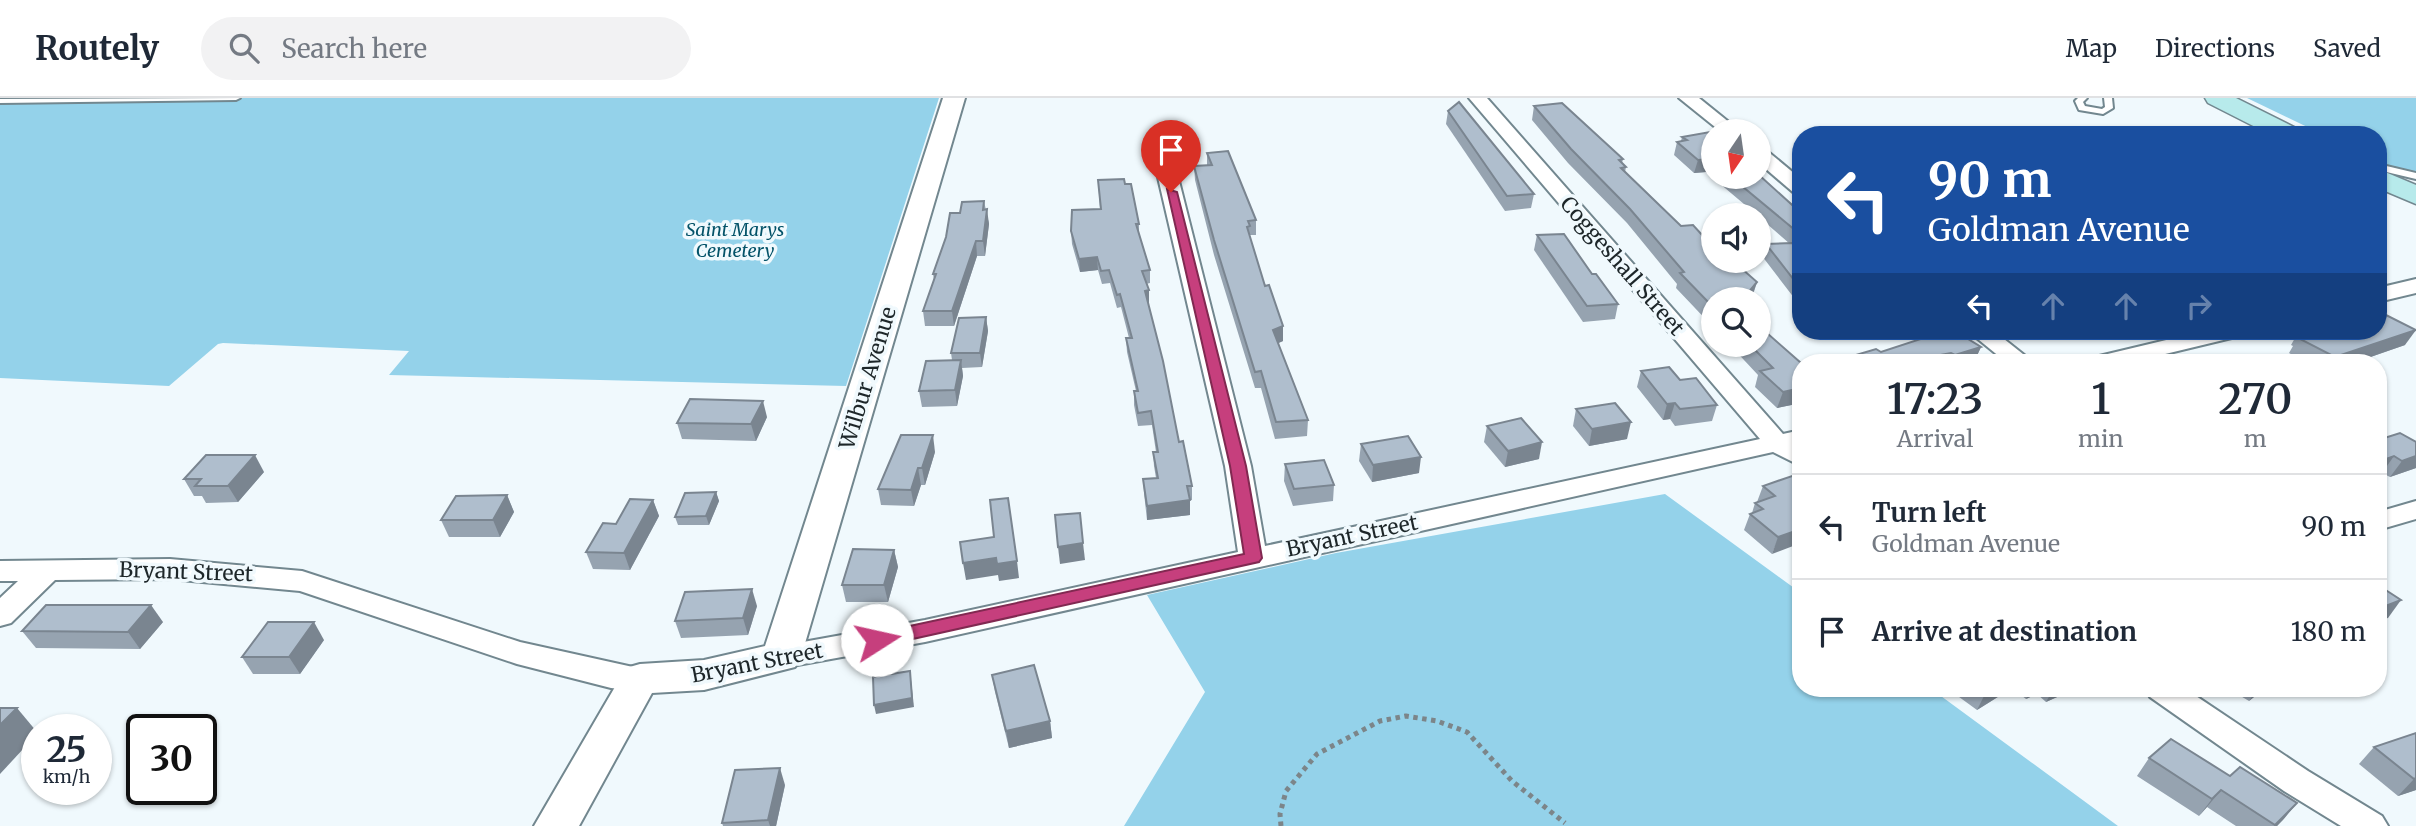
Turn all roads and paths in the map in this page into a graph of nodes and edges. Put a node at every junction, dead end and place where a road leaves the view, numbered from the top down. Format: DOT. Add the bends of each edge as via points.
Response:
graph roads {
  1 [pos="236,98"];
  2 [pos="954,98"];
  3 [pos="1478,98"];
  4 [pos="1688,98"];
  5 [pos="2083,98"];
  6 [pos="2108,98"];
  7 [pos="2217,98"];
  8 [pos="119,99"];
  9 [pos="1,100"];
  10 [pos="1715,119"];
  11 [pos="2273,126"];
  12 [pos="1771,164"];
  13 [pos="2387,169"];
  14 [pos="1167,173"];
  15 [pos="2416,176"];
  16 [pos="1792,182"];
  17 [pos="2387,182"];
  18 [pos="2416,196"];
  19 [pos="2416,286"];
  20 [pos="2387,293"];
  21 [pos="1992,340"];
  22 [pos="2195,340"];
  23 [pos="2010,354"];
  24 [pos="2136,354"];
  25 [pos="1792,446"];
  26 [pos="1792,447"];
  27 [pos="2416,510"];
  28 [pos="2387,518"];
  29 [pos="1253,558"];
  30 [pos="0,571"];
  31 [pos="47,571"];
  32 [pos="0,615"];
  33 [pos="781,657"];
  34 [pos="640,680"];
  35 [pos="2174,697"];
  36 [pos="1564,823"];
  37 [pos="556,826"];
  38 [pos="1281,826"];
  39 [pos="2370,826"];
  1 -- 8 [label="lane"];
  2 -- 33 [label="street, Wilbur Avenue"];
  3 -- 25 [label="street, Coggeshall Street"];
  4 -- 10 [label="street"];
  5 -- 6 [label="lane" via="2079,101 2082,108 2103,112 2109,108"];
  7 -- 11 [label="main road"];
  8 -- 9 [label="lane"];
  12 -- 16 [label="street"];
  13 -- 15 [label="lane"];
  14 -- 29 [label="street" via="1238,466"];
  17 -- 18 [label="main road"];
  19 -- 20 [label="street"];
  21 -- 23 [label="street"];
  22 -- 24 [label="street"];
  26 -- 29 [label="street, Bryant Street"];
  27 -- 28 [label="street"];
  29 -- 33 [label="street, Bryant Street" via="925,631"];
  30 -- 31 [label="street, Bryant Street"];
  31 -- 32 [label="street"];
  31 -- 34 [label="street, Bryant Street" via="170,569 302,581 517,653"];
  33 -- 34 [label="street, Bryant Street" via="705,675"];
  34 -- 37 [label="street"];
  35 -- 39 [label="street"];
  36 -- 38 [label="path" via="1512,781 1467,732 1406,716 1380,721 1317,754 1286,791"];
}
